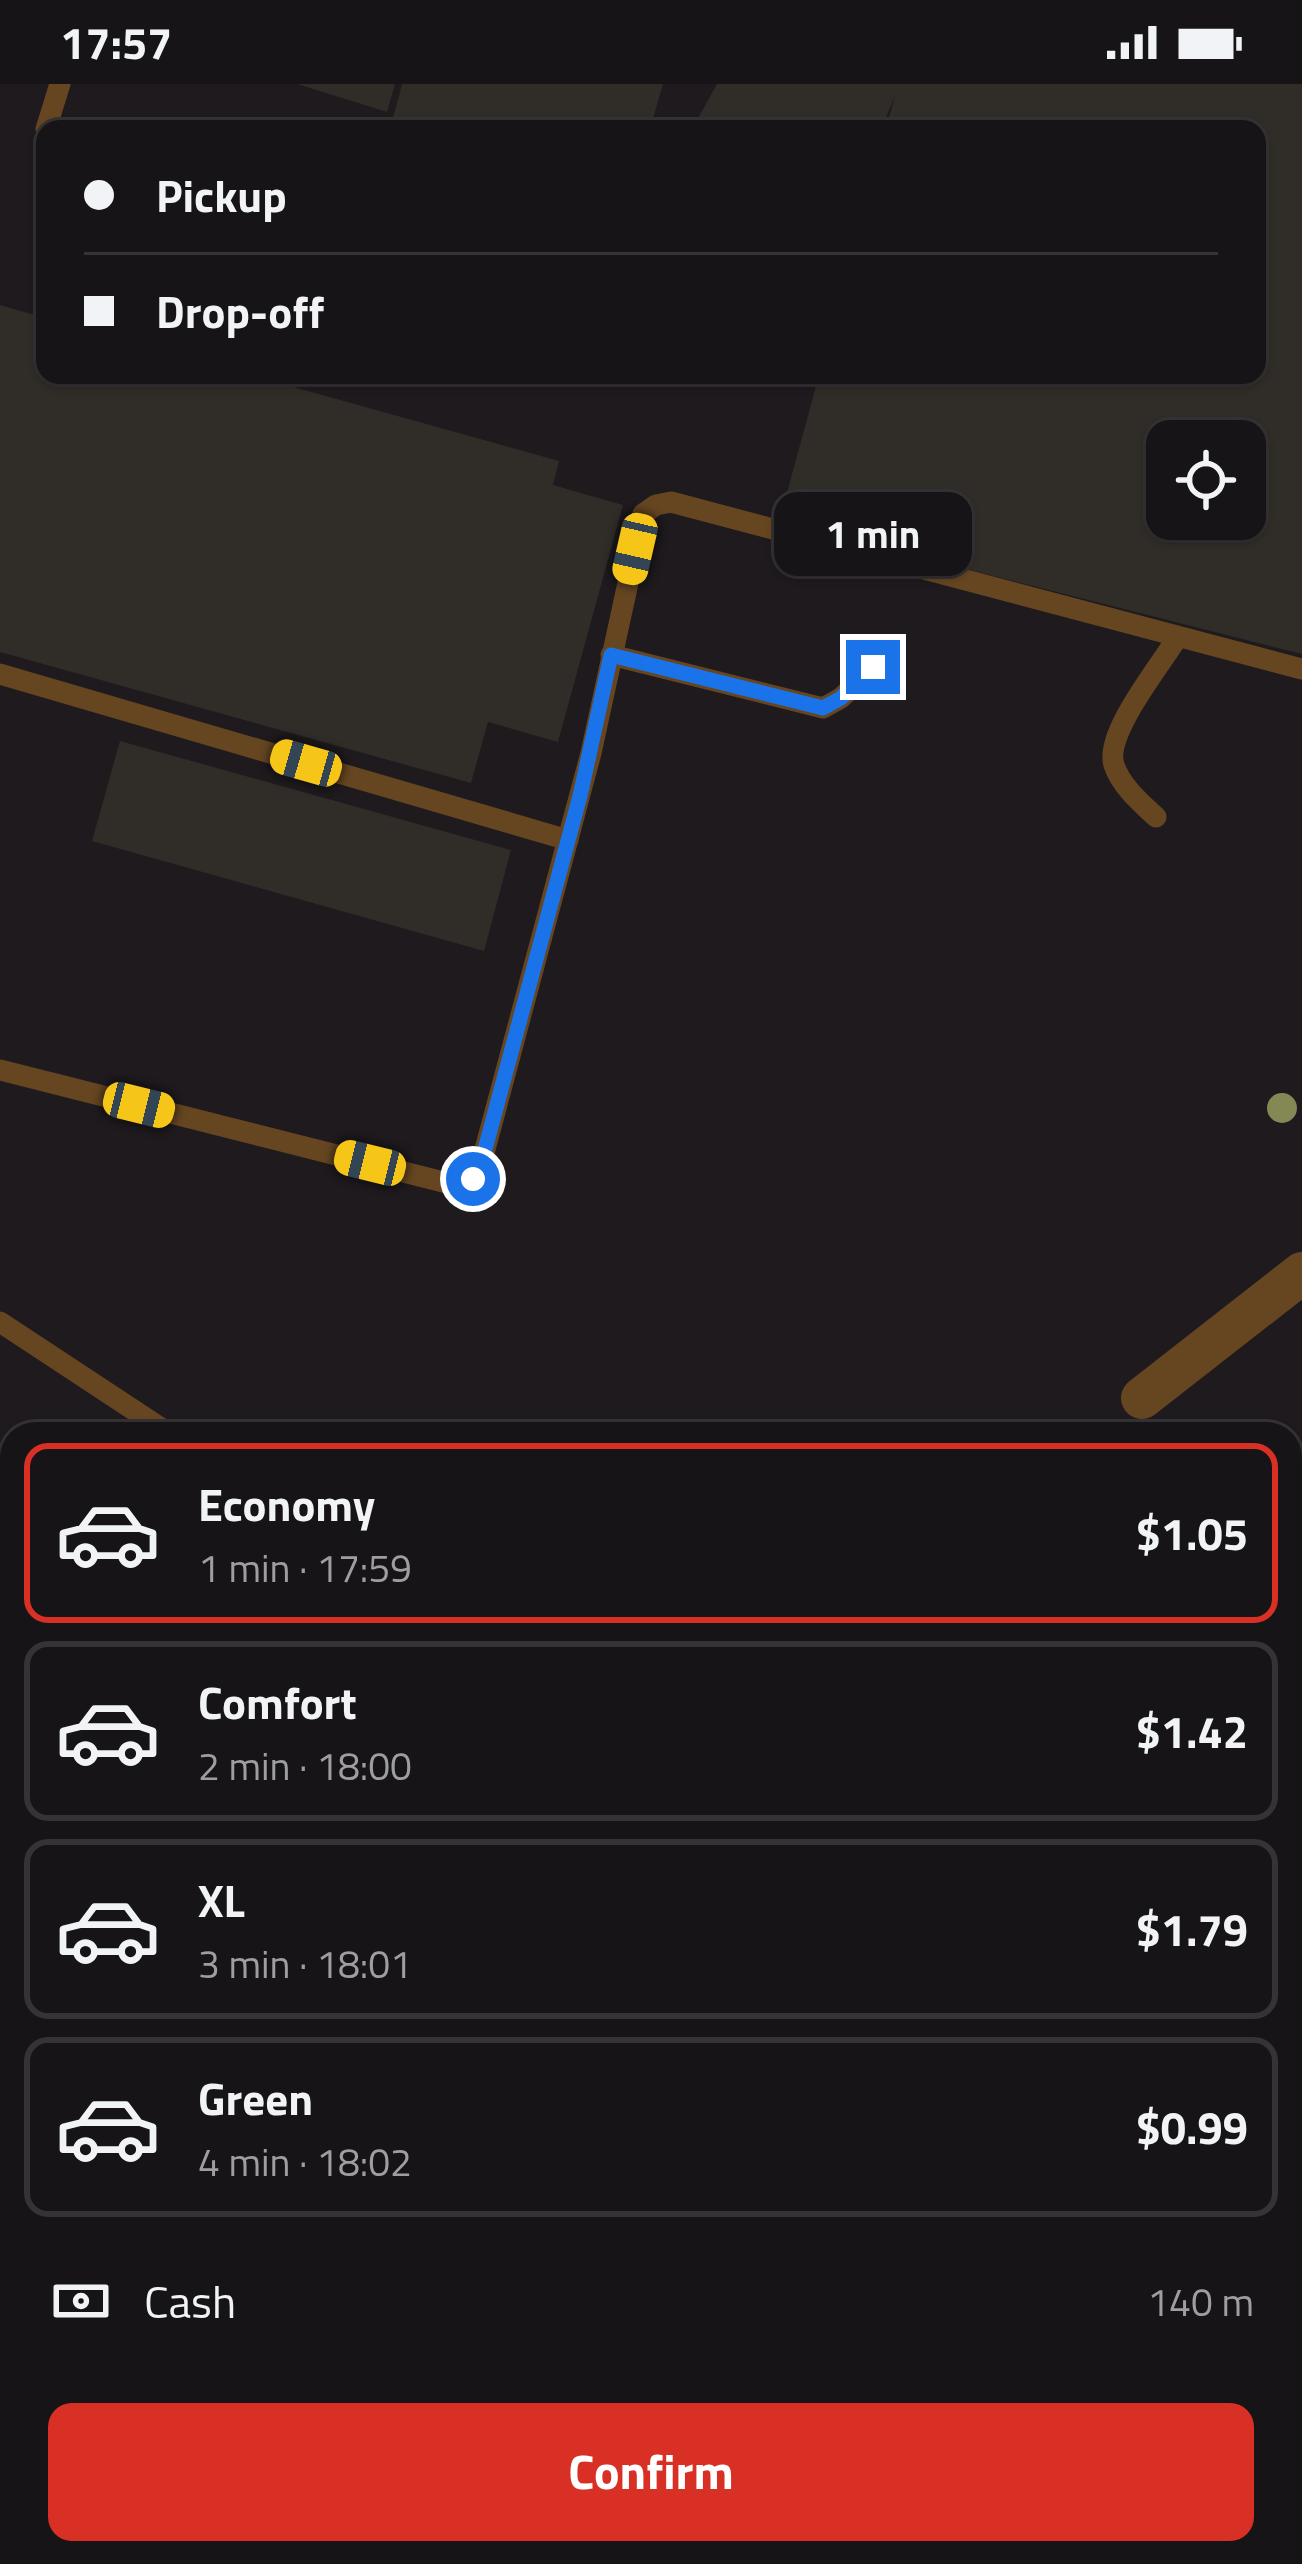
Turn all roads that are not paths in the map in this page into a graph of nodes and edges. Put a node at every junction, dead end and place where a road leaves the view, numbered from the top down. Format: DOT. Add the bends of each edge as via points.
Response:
graph roads {
  1 [pos="60,84"];
  2 [pos="49,120"];
  3 [pos="1177,638"];
  4 [pos="611,655"];
  5 [pos="873,667"];
  6 [pos="1302,669"];
  7 [pos="0,674"];
  8 [pos="1156,817"];
  9 [pos="568,840"];
  10 [pos="0,1070"];
  11 [pos="1302,1273"];
  12 [pos="0,1322"];
  13 [pos="1142,1398"];
  14 [pos="152,1422"];
  1 -- 2 [label="lane"];
  3 -- 4 [label="lane" via="671,502 643,514"];
  3 -- 6 [label="lane"];
  3 -- 8 [label="lane" via="1113,749 1124,784"];
  4 -- 5 [label="lane" via="823,708"];
  4 -- 9 [label="lane"];
  7 -- 9 [label="lane"];
  9 -- 10 [label="lane" via="480,1168 463,1187"];
  11 -- 13 [label="street"];
  12 -- 14 [label="lane"];
}
